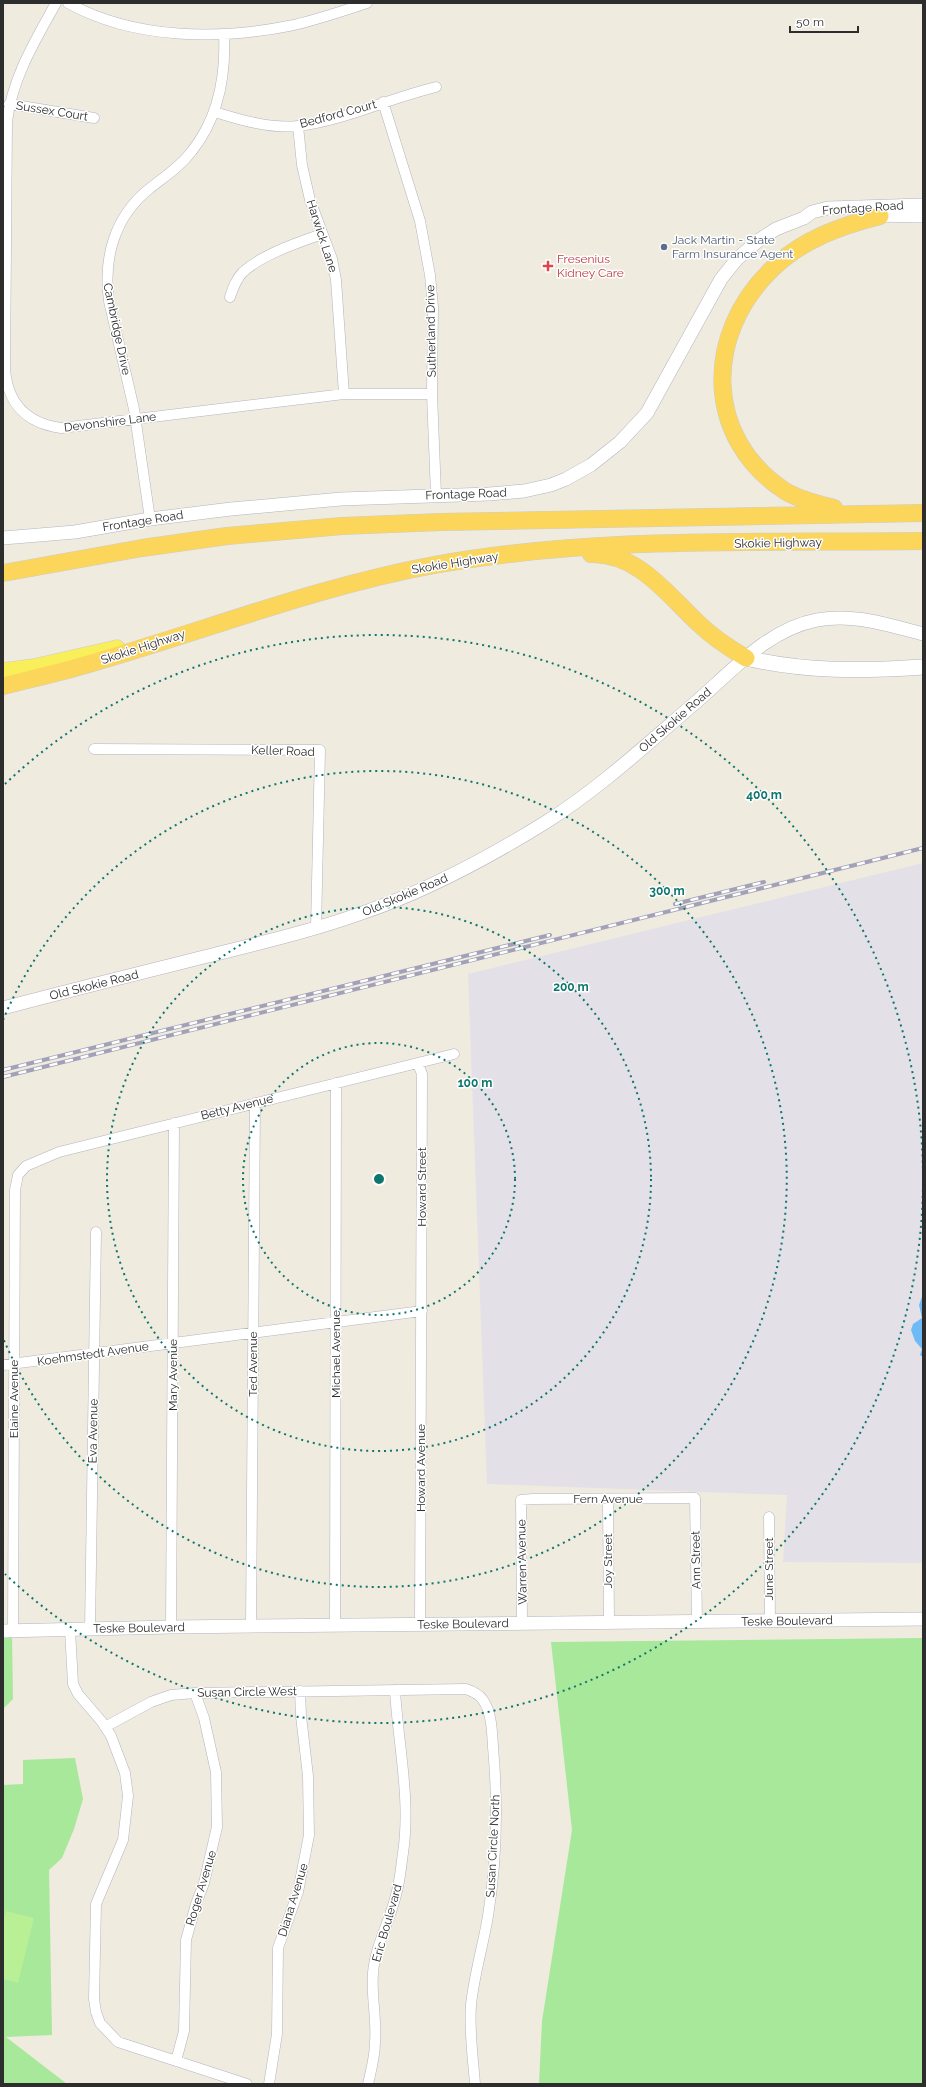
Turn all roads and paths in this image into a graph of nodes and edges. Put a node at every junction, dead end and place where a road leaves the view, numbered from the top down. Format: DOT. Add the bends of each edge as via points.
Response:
graph roads {
  1 [pos="56,3"];
  2 [pos="68,3"];
  3 [pos="367,3"];
  4 [pos="224,34"];
  5 [pos="436,87"];
  6 [pos="383,102"];
  7 [pos="9,104"];
  8 [pos="215,112"];
  9 [pos="94,118"];
  10 [pos="298,126"];
  11 [pos="923,205"];
  12 [pos="880,216"];
  13 [pos="923,216"];
  14 [pos="804,218"];
  15 [pos="322,234"];
  16 [pos="230,297"];
  17 [pos="344,394"];
  18 [pos="432,394"];
  19 [pos="136,419"];
  20 [pos="436,495"];
  21 [pos="923,513"];
  22 [pos="882,514"];
  23 [pos="150,519"];
  24 [pos="3,538"];
  25 [pos="923,541"];
  26 [pos="476,558"];
  27 [pos="3,573"];
  28 [pos="196,630"];
  29 [pos="923,634"];
  30 [pos="746,658"];
  31 [pos="923,667"];
  32 [pos="901,668"];
  33 [pos="3,671"];
  34 [pos="923,674"];
  35 [pos="3,686"];
  36 [pos="94,749"];
  37 [pos="316,928"];
  38 [pos="3,1008"];
  39 [pos="454,1054"];
  40 [pos="418,1064"];
  41 [pos="336,1083"];
  42 [pos="255,1103"];
  43 [pos="174,1123"];
  44 [pos="23,1169"];
  45 [pos="96,1232"];
  46 [pos="422,1311"];
  47 [pos="336,1322"];
  48 [pos="254,1332"];
  49 [pos="173,1343"];
  50 [pos="94,1354"];
  51 [pos="14,1364"];
  52 [pos="3,1366"];
  53 [pos="695,1498"];
  54 [pos="608,1499"];
  55 [pos="521,1500"];
  56 [pos="769,1517"];
  57 [pos="923,1619"];
  58 [pos="770,1621"];
  59 [pos="697,1622"];
  60 [pos="522,1623"];
  61 [pos="609,1623"];
  62 [pos="420,1624"];
  63 [pos="251,1626"];
  64 [pos="335,1626"];
  65 [pos="171,1627"];
  66 [pos="90,1629"];
  67 [pos="70,1630"];
  68 [pos="8,1631"];
  69 [pos="395,1690"];
  70 [pos="300,1692"];
  71 [pos="195,1693"];
  72 [pos="106,1727"];
  73 [pos="176,2061"];
  74 [pos="247,2084"];
  75 [pos="269,2084"];
  76 [pos="368,2084"];
  77 [pos="475,2084"];
  1 -- 7 [label="street, Devonshire Lane" via="23,65"];
  2 -- 4 [label="street" via="116,22 158,32"];
  3 -- 4 [label="street" via="294,24"];
  4 -- 8 [label="street, Cambridge Drive" via="224,68"];
  5 -- 6 [label="street, Bedford Court"];
  6 -- 10 [label="street, Bedford Court" via="328,120"];
  6 -- 18 [label="street, Sutherland Drive" via="420,221 426,252 433,307"];
  7 -- 9 [label="street, Sussex Court"];
  7 -- 19 [label="street, Devonshire Lane" via="6,154 6,384 10,395 23,412 46,426 61,428"];
  8 -- 10 [label="street, Bedford Court" via="248,122"];
  8 -- 19 [label="street, Cambridge Drive" via="200,140 177,168 136,201 122,219 111,243 107,286"];
  10 -- 15 [label="street, Harwick Lane" via="302,165 310,200"];
  11 -- 14 [label="street, Frontage Road" via="828,208 812,212"];
  12 -- 13 [label="street, Frontage Road"];
  12 -- 14 [label="street, Frontage Road" via="844,215 810,220"];
  12 -- 22 [label="highway" via="821,235 789,254 771,270 750,294 739,312 728,336 722,374 725,406 734,433 751,461 768,478 787,492 815,503"];
  14 -- 20 [label="street, Frontage Road" via="776,229 737,259 721,279 647,413 620,442 591,464 566,479 524,491"];
  15 -- 16 [label="street" via="287,247 255,264 238,278"];
  15 -- 17 [label="street, Harwick Lane" via="332,259 336,280"];
  17 -- 18 [label="street, Devonshire Lane"];
  17 -- 19 [label="street, Devonshire Lane"];
  18 -- 20 [label="street, Sutherland Drive"];
  19 -- 23 [label="street, Cambridge Drive"];
  20 -- 23 [label="street, Frontage Road" via="341,499"];
  21 -- 22 [label="highway"];
  22 -- 27 [label="highway" via="342,526 228,536 142,548"];
  23 -- 24 [label="street, Frontage Road" via="75,532"];
  25 -- 26 [label="highway, Skokie Highway" via="676,544 586,548"];
  26 -- 28 [label="highway, Skokie Highway" via="358,582"];
  26 -- 30 [label="highway" via="501,561 595,554 626,563 658,582 702,627"];
  28 -- 33 [label="main road" via="34,667"];
  28 -- 35 [label="highway, Skokie Highway" via="86,665"];
  29 -- 30 [label="street, Old Skokie Road" via="868,620 815,620 792,627 775,636"];
  30 -- 32 [label="main road" via="776,666 804,669"];
  30 -- 37 [label="street, Old Skokie Road" via="601,783 548,821 462,870 418,891"];
  31 -- 32 [label="main road"];
  32 -- 34 [label="main road"];
  36 -- 37 [label="street, Keller Road" via="320,750"];
  37 -- 38 [label="street, Old Skokie Road"];
  39 -- 40 [label="street, Betty Avenue"];
  40 -- 41 [label="street, Betty Avenue"];
  40 -- 46 [label="street, Howard Street" via="422,1074"];
  41 -- 42 [label="street, Betty Avenue"];
  41 -- 47 [label="street, Michael Avenue"];
  42 -- 43 [label="street, Betty Avenue"];
  42 -- 48 [label="street, Ted Avenue"];
  43 -- 44 [label="street, Betty Avenue" via="59,1152 38,1159"];
  43 -- 49 [label="street, Mary Avenue"];
  44 -- 51 [label="street, Elaine Avenue" via="18,1175 15,1190"];
  45 -- 50 [label="street, Eva Avenue"];
  46 -- 47 [label="street, Koehmstedt Avenue"];
  46 -- 62 [label="street, Howard Avenue"];
  47 -- 48 [label="street, Koehmstedt Avenue"];
  47 -- 64 [label="street, Michael Avenue"];
  48 -- 49 [label="street, Koehmstedt Avenue"];
  48 -- 63 [label="street, Ted Avenue"];
  49 -- 50 [label="street, Koehmstedt Avenue"];
  49 -- 65 [label="street, Mary Avenue"];
  50 -- 51 [label="street, Koehmstedt Avenue"];
  50 -- 66 [label="street, Eva Avenue"];
  51 -- 52 [label="street, Koehmstedt Avenue"];
  51 -- 68 [label="street, Elaine Avenue"];
  53 -- 54 [label="street, Fern Avenue"];
  53 -- 59 [label="street, Ann Street"];
  54 -- 55 [label="street, Fern Avenue"];
  54 -- 61 [label="street, Joy Street"];
  55 -- 60 [label="street, Warren Avenue"];
  56 -- 58 [label="street, June Street"];
  57 -- 58 [label="street, Teske Boulevard"];
  58 -- 59 [label="street, Teske Boulevard"];
  59 -- 61 [label="street, Teske Boulevard"];
  60 -- 61 [label="street, Teske Boulevard"];
  60 -- 62 [label="street, Teske Boulevard"];
  62 -- 64 [label="street, Teske Boulevard"];
  63 -- 64 [label="street, Teske Boulevard"];
  63 -- 65 [label="street, Teske Boulevard"];
  65 -- 66 [label="street, Teske Boulevard"];
  66 -- 67 [label="street, Teske Boulevard"];
  67 -- 68 [label="street, Teske Boulevard"];
  67 -- 72 [label="street" via="73,1684 78,1694"];
  69 -- 70 [label="street, Susan Circle West"];
  69 -- 76 [label="street, Eric Boulevard" via="404,1786 404,1852 396,1895 373,1972 376,2042"];
  69 -- 77 [label="street, Susan Circle North" via="474,1691 487,1707 492,1730 496,1820 494,1870 471,2005 470,2027"];
  70 -- 71 [label="street, Susan Circle West"];
  70 -- 75 [label="street, Diana Avenue" via="308,1776 309,1835 298,1892 278,1948 277,2034"];
  71 -- 72 [label="street, Susan Circle West" via="170,1695 151,1702"];
  71 -- 73 [label="street, Roger Avenue" via="204,1718 216,1772 217,1827 204,1883 186,1940 184,2031"];
  72 -- 73 [label="street" via="119,1754 128,1796 123,1840 96,1904 96,2012 100,2023 118,2042"];
  73 -- 74 [label="street"];
}
